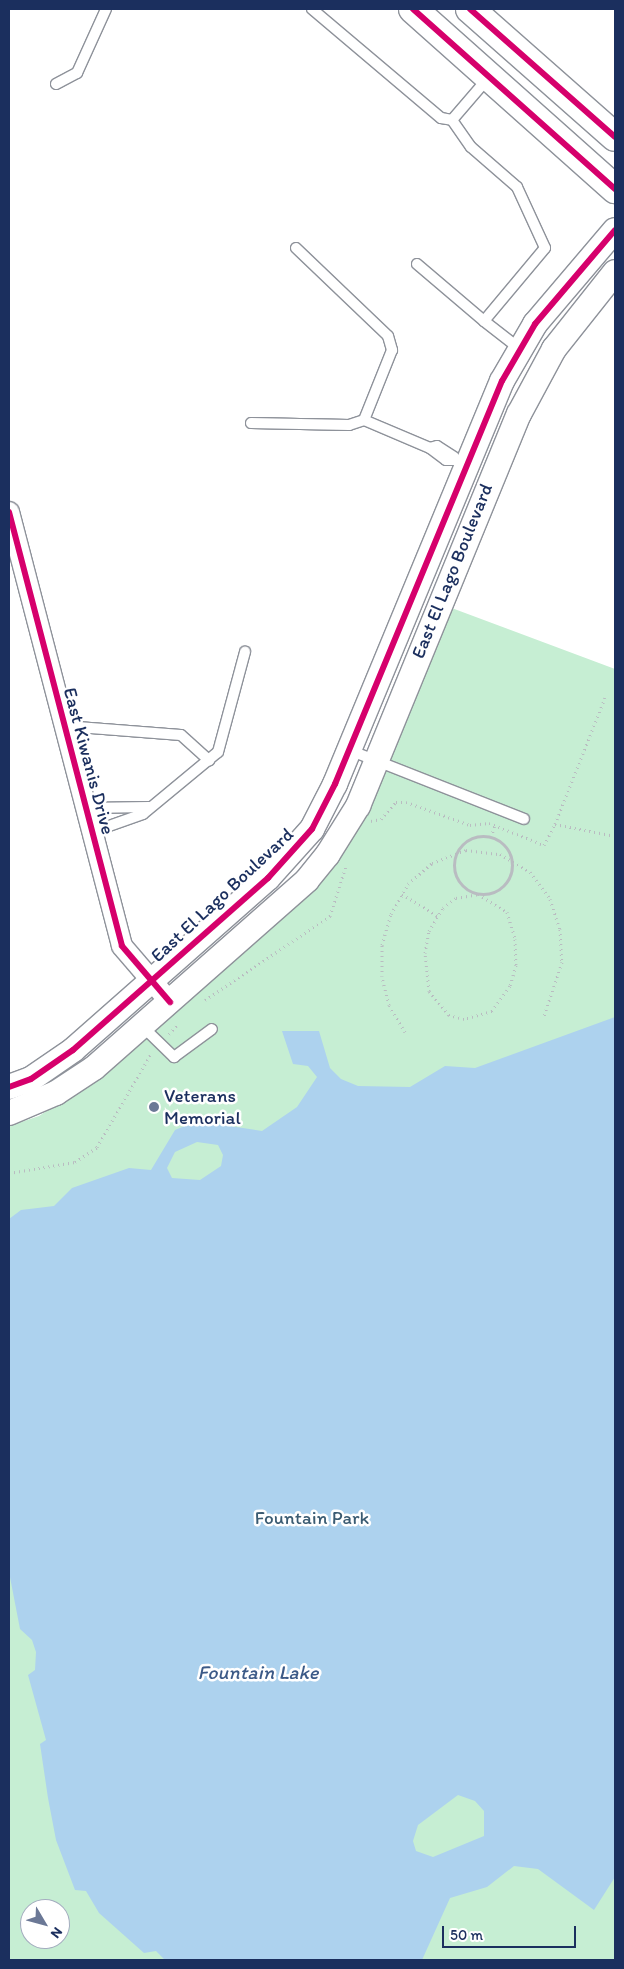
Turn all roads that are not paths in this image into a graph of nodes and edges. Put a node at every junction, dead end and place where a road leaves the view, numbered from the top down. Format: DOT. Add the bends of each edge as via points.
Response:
graph roads {
  1 [pos="106,9"];
  2 [pos="312,9"];
  3 [pos="413,9"];
  4 [pos="470,9"];
  5 [pos="489,77"];
  6 [pos="56,84"];
  7 [pos="452,120"];
  8 [pos="615,137"];
  9 [pos="615,189"];
  10 [pos="615,230"];
  11 [pos="296,248"];
  12 [pos="417,264"];
  13 [pos="615,272"];
  14 [pos="484,321"];
  15 [pos="520,349"];
  16 [pos="364,420"];
  17 [pos="251,423"];
  18 [pos="461,459"];
  19 [pos="9,512"];
  20 [pos="15,566"];
  21 [pos="403,620"];
  22 [pos="430,628"];
  23 [pos="245,652"];
  24 [pos="65,726"];
  25 [pos="350,750"];
  26 [pos="209,760"];
  27 [pos="376,761"];
  28 [pos="150,807"];
  29 [pos="87,808"];
  30 [pos="524,819"];
  31 [pos="92,832"];
  32 [pos="152,981"];
  33 [pos="176,1011"];
  34 [pos="142,1026"];
  35 [pos="212,1029"];
  36 [pos="9,1087"];
  37 [pos="9,1113"];
  1 -- 6 [label="lane" via="78,73"];
  2 -- 7 [label="lane" via="441,118"];
  3 -- 5 [label="main road"];
  4 -- 8 [label="main road"];
  5 -- 7 [label="lane"];
  5 -- 9 [label="main road"];
  7 -- 14 [label="lane" via="471,146 517,187 545,248"];
  10 -- 15 [label="street, East El Lago Boulevard" via="548,306"];
  11 -- 16 [label="lane" via="388,336 392,350"];
  12 -- 14 [label="lane"];
  13 -- 22 [label="street, East El Lago Boulevard" via="554,349 519,414"];
  14 -- 15 [label="lane"];
  15 -- 18 [label="street, East El Lago Boulevard"];
  16 -- 17 [label="lane" via="350,425"];
  16 -- 18 [label="lane" via="430,448 437,446"];
  18 -- 21 [label="street, East El Lago Boulevard"];
  19 -- 20 [label="street, East Kiwanis Drive"];
  20 -- 24 [label="street, East Kiwanis Drive"];
  21 -- 22 [label="street"];
  21 -- 25 [label="street, East El Lago Boulevard"];
  22 -- 27 [label="street, East El Lago Boulevard"];
  23 -- 26 [label="lane" via="224,735 218,752"];
  24 -- 26 [label="lane" via="181,735"];
  24 -- 29 [label="street, East Kiwanis Drive"];
  25 -- 27 [label="lane"];
  25 -- 32 [label="street, East El Lago Boulevard" via="324,809 292,855"];
  26 -- 28 [label="lane"];
  27 -- 30 [label="lane"];
  27 -- 33 [label="street, East El Lago Boulevard" via="344,832 307,880"];
  28 -- 29 [label="lane"];
  28 -- 31 [label="lane" via="143,814"];
  29 -- 31 [label="street, East Kiwanis Drive"];
  31 -- 32 [label="street, East Kiwanis Drive" via="122,946"];
  32 -- 33 [label="street, East Kiwanis Drive"];
  32 -- 36 [label="street, East El Lago Boulevard" via="54,1065"];
  33 -- 34 [label="street, East El Lago Boulevard"];
  34 -- 35 [label="lane" via="174,1057"];
  34 -- 37 [label="street, East El Lago Boulevard" via="94,1068 56,1093"];
}
